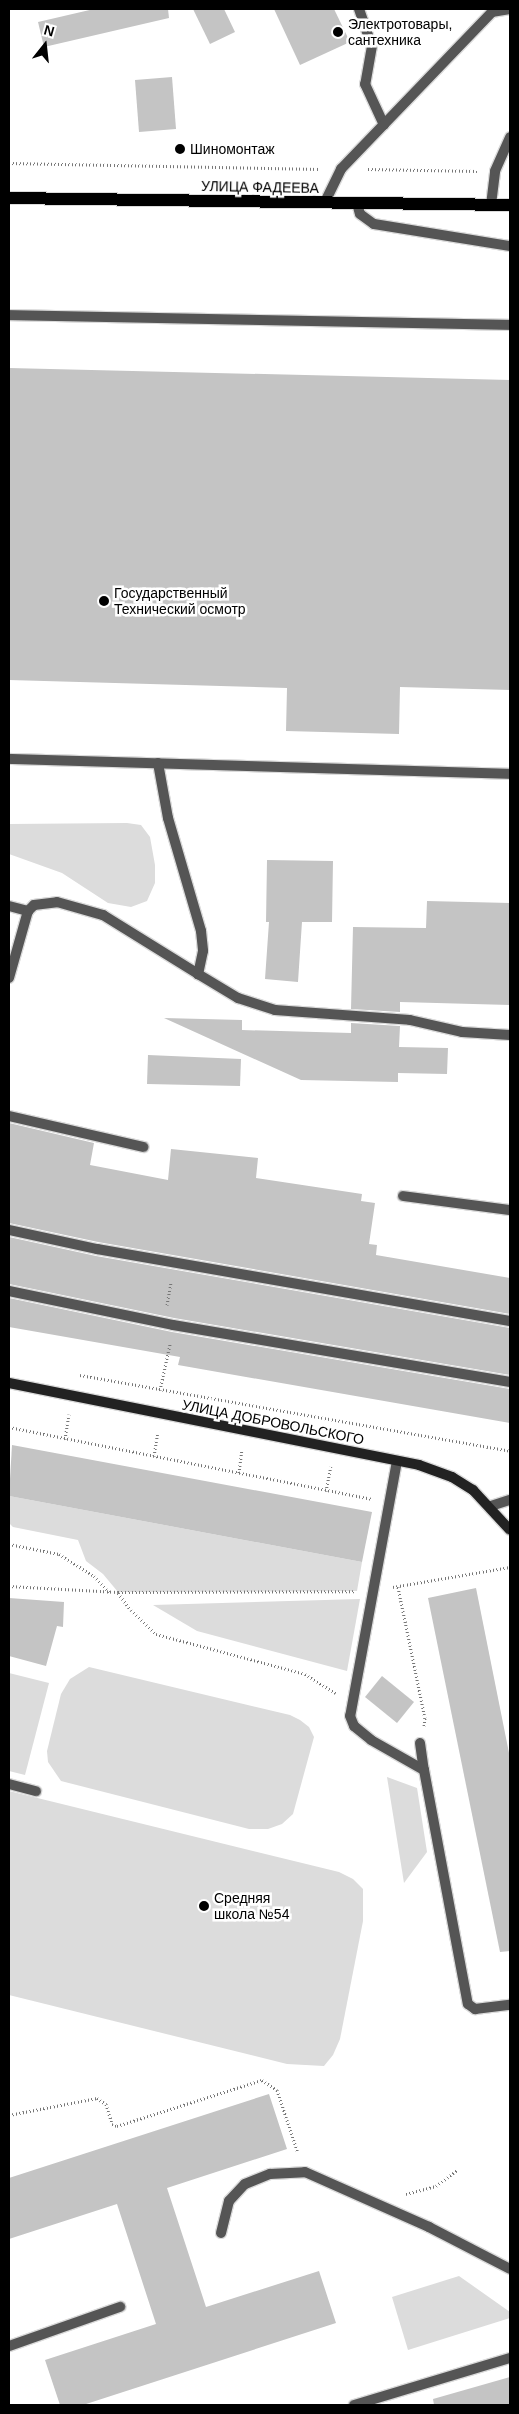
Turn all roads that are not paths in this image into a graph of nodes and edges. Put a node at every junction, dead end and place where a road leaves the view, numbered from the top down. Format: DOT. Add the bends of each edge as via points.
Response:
graph roads {
  1 [pos="358,9"];
  2 [pos="493,10"];
  3 [pos="510,10"];
  4 [pos="384,125"];
  5 [pos="510,137"];
  6 [pos="9,198"];
  7 [pos="325,202"];
  8 [pos="357,203"];
  9 [pos="491,205"];
  10 [pos="510,205"];
  11 [pos="510,246"];
  12 [pos="9,315"];
  13 [pos="510,325"];
  14 [pos="9,759"];
  15 [pos="158,763"];
  16 [pos="510,774"];
  17 [pos="9,906"];
  18 [pos="28,911"];
  19 [pos="198,974"];
  20 [pos="9,978"];
  21 [pos="510,1035"];
  22 [pos="9,1116"];
  23 [pos="144,1147"];
  24 [pos="403,1196"];
  25 [pos="510,1210"];
  26 [pos="9,1230"];
  27 [pos="9,1291"];
  28 [pos="510,1321"];
  29 [pos="510,1382"];
  30 [pos="9,1383"];
  31 [pos="397,1461"];
  32 [pos="510,1500"];
  33 [pos="491,1506"];
  34 [pos="510,1530"];
  35 [pos="420,1743"];
  36 [pos="424,1770"];
  37 [pos="9,1784"];
  38 [pos="36,1791"];
  39 [pos="510,2004"];
  40 [pos="221,2233"];
  41 [pos="510,2269"];
  42 [pos="120,2306"];
  43 [pos="9,2346"];
  44 [pos="510,2358"];
  45 [pos="354,2405"];
  1 -- 4 [label="street" via="372,46 365,84"];
  2 -- 3 [label="street"];
  2 -- 4 [label="street"];
  4 -- 7 [label="street" via="341,169"];
  5 -- 9 [label="street" via="495,171"];
  6 -- 7 [label="main road, УЛИЦА ФАДЕЕВА"];
  7 -- 8 [label="main road, УЛИЦА ФАДЕЕВА"];
  8 -- 9 [label="main road, УЛИЦА ФАДЕЕВА"];
  8 -- 11 [label="street" via="360,214 374,224"];
  9 -- 10 [label="main road, УЛИЦА ФАДЕЕВА"];
  12 -- 13 [label="street"];
  14 -- 15 [label="street"];
  15 -- 16 [label="street"];
  15 -- 19 [label="street" via="168,818 201,931 203,951"];
  17 -- 18 [label="street"];
  18 -- 19 [label="street" via="34,905 57,902 103,915"];
  18 -- 20 [label="street"];
  19 -- 21 [label="street" via="238,998 275,1010 410,1020 462,1032"];
  22 -- 23 [label="street"];
  24 -- 25 [label="street"];
  26 -- 28 [label="street" via="174,1263"];
  27 -- 29 [label="street" via="168,1324"];
  30 -- 31 [label="main road, УЛИЦА ДОБРОВОЛЬСКОГО"];
  31 -- 33 [label="main road, УЛИЦА ДОБРОВОЛЬСКОГО" via="452,1477"];
  31 -- 36 [label="street" via="376,1589 351,1703 354,1726 371,1740"];
  32 -- 33 [label="street"];
  33 -- 34 [label="main road, УЛИЦА ДОБРОВОЛЬСКОГО"];
  35 -- 36 [label="street"];
  36 -- 39 [label="street" via="468,2004 475,2009"];
  37 -- 38 [label="street"];
  40 -- 41 [label="street" via="229,2201 245,2184 270,2174 305,2172 421,2223"];
  42 -- 43 [label="street"];
  44 -- 45 [label="street"];
}
